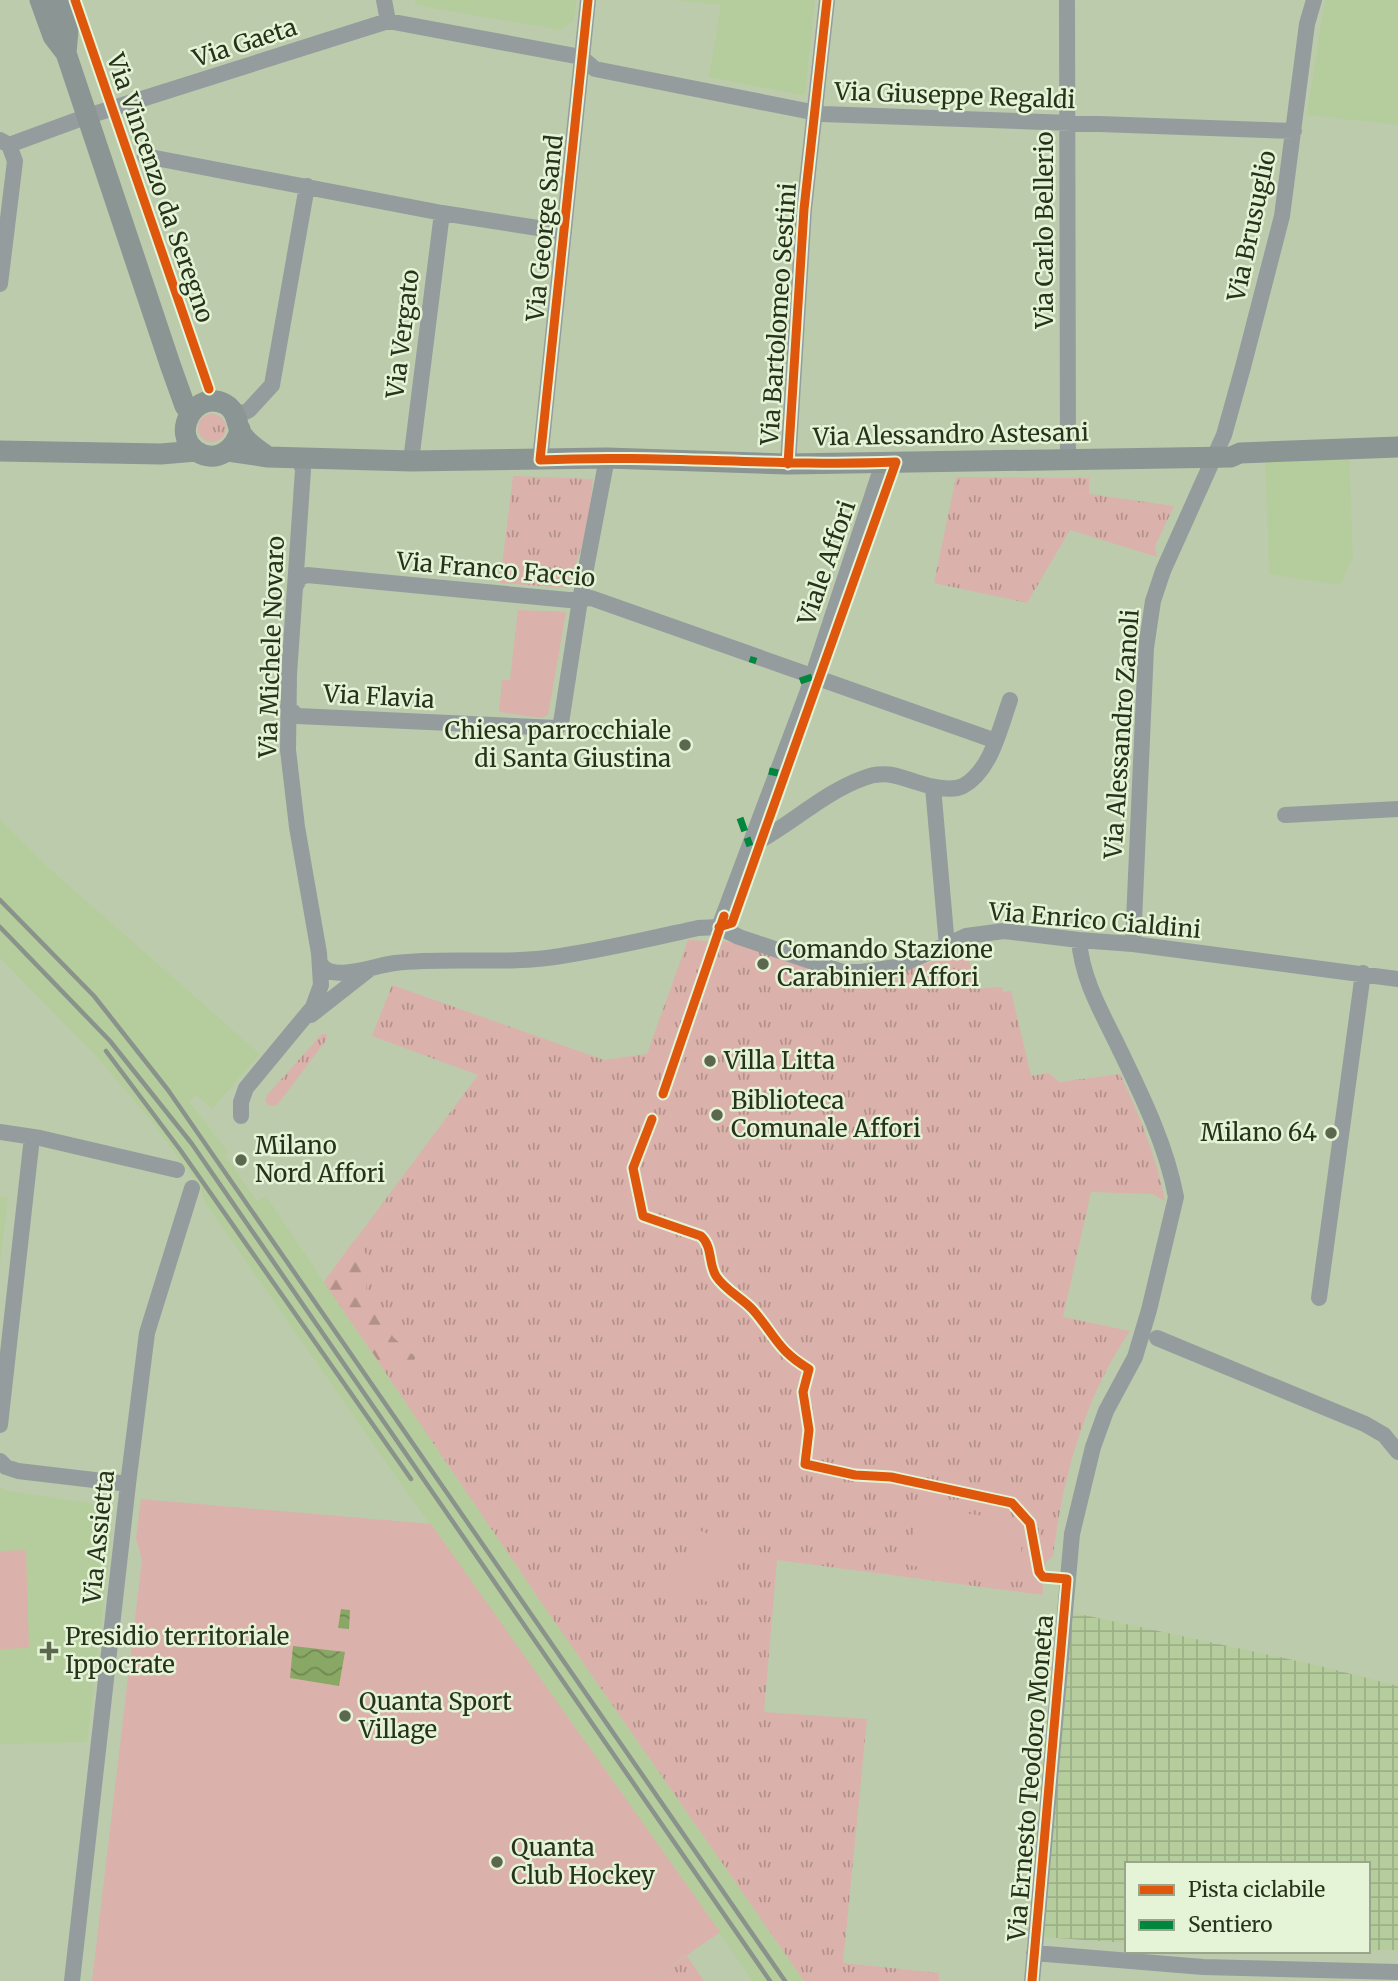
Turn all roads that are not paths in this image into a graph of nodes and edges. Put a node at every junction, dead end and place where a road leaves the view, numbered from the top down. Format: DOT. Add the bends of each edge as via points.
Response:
graph roads {
  1 [pos="40,0"];
  2 [pos="59,0"];
  3 [pos="384,0"];
  4 [pos="588,0"];
  5 [pos="827,0"];
  6 [pos="1068,0"];
  7 [pos="1314,0"];
  8 [pos="388,21"];
  9 [pos="66,53"];
  10 [pos="581,57"];
  11 [pos="814,112"];
  12 [pos="88,116"];
  13 [pos="1068,123"];
  14 [pos="1294,131"];
  15 [pos="4,142"];
  16 [pos="145,156"];
  17 [pos="307,186"];
  18 [pos="442,214"];
  19 [pos="564,232"];
  20 [pos="0,284"];
  21 [pos="238,422"];
  22 [pos="193,425"];
  23 [pos="1398,447"];
  24 [pos="229,451"];
  25 [pos="1,452"];
  26 [pos="1215,456"];
  27 [pos="268,457"];
  28 [pos="299,458"];
  29 [pos="607,458"];
  30 [pos="540,460"];
  31 [pos="1068,460"];
  32 [pos="411,461"];
  33 [pos="884,463"];
  34 [pos="788,464"];
  35 [pos="295,587"];
  36 [pos="580,600"];
  37 [pos="812,677"];
  38 [pos="1010,699"];
  39 [pos="288,707"];
  40 [pos="996,741"];
  41 [pos="933,787"];
  42 [pos="1398,809"];
  43 [pos="1285,815"];
  44 [pos="750,846"];
  45 [pos="719,927"];
  46 [pos="1079,940"];
  47 [pos="1133,944"];
  48 [pos="947,946"];
  49 [pos="320,963"];
  50 [pos="372,967"];
  51 [pos="1363,973"];
  52 [pos="1398,979"];
  53 [pos="301,1023"];
  54 [pos="241,1116"];
  55 [pos="0,1132"];
  56 [pos="32,1137"];
  57 [pos="177,1170"];
  58 [pos="192,1188"];
  59 [pos="1318,1297"];
  60 [pos="1149,1310"];
  61 [pos="1157,1338"];
  62 [pos="1135,1357"];
  63 [pos="0,1424"];
  64 [pos="1398,1452"];
  65 [pos="0,1461"];
  66 [pos="128,1484"];
  67 [pos="1034,1953"];
  68 [pos="1398,1972"];
  69 [pos="72,1981"];
  70 [pos="1032,1981"];
  1 -- 9 [label="main road, Via Vincenzo da Seregno" via="53,36"];
  2 -- 9 [label="main road, Via Vincenzo da Seregno" via="68,30"];
  3 -- 8 [label="street"];
  4 -- 10 [label="street, Via George Sand"];
  5 -- 11 [label="street, Via Bartolomeo Sestini"];
  6 -- 13 [label="street, Via Carlo Bellerio"];
  7 -- 14 [label="street, Via Brusuglio"];
  8 -- 10 [label="street, Via Gaeta"];
  8 -- 12 [label="street, Via Gaeta"];
  9 -- 12 [label="main road, Via Vincenzo da Seregno"];
  10 -- 11 [label="street, Via Giuseppe Regaldi" via="595,69"];
  10 -- 19 [label="street, Via George Sand"];
  11 -- 13 [label="street, Via Giuseppe Regaldi"];
  11 -- 34 [label="street, Via Bartolomeo Sestini"];
  12 -- 15 [label="street, Via Gaeta"];
  12 -- 22 [label="main road, Via Vincenzo da Seregno"];
  13 -- 14 [label="street, Via Giuseppe Regaldi"];
  13 -- 31 [label="street, Via Carlo Bellerio"];
  14 -- 26 [label="street, Via Brusuglio" via="1282,216"];
  15 -- 20 [label="street" via="15,161"];
  16 -- 17 [label="street"];
  17 -- 18 [label="street"];
  17 -- 21 [label="street" via="272,385"];
  18 -- 19 [label="street"];
  18 -- 32 [label="street, Via Vergato"];
  19 -- 30 [label="street, Via George Sand"];
  21 -- 22 [label="main road" via="225,404 217,401"];
  21 -- 24 [label="main road" via="239,437"];
  21 -- 27 [label="main road" via="243,436"];
  22 -- 24 [label="main road, Via Alessandro Astesani" via="212,456"];
  22 -- 25 [label="main road" via="155,454"];
  23 -- 26 [label="main road, Via Alessandro Astesani"];
  24 -- 27 [label="main road, Via Alessandro Astesani"];
  26 -- 31 [label="main road, Via Alessandro Astesani"];
  26 -- 47 [label="street, Via Alessandro Zanoli" via="1153,601 1146,648"];
  27 -- 28 [label="main road, Via Alessandro Astesani"];
  28 -- 32 [label="main road, Via Alessandro Astesani"];
  28 -- 35 [label="street, Via Michele Novaro" via="303,470"];
  29 -- 30 [label="main road, Via Alessandro Astesani"];
  29 -- 34 [label="main road, Via Alessandro Astesani"];
  29 -- 36 [label="street"];
  30 -- 32 [label="main road, Via Alessandro Astesani"];
  31 -- 33 [label="main road, Via Alessandro Astesani"];
  33 -- 34 [label="main road, Via Alessandro Astesani"];
  33 -- 37 [label="street, Viale Affori"];
  35 -- 36 [label="street, Via Franco Faccio" via="307,575"];
  35 -- 39 [label="street, Via Michele Novaro"];
  36 -- 37 [label="street, Via Franco Faccio" via="591,598"];
  36 -- 39 [label="street, Via Flavia" via="557,729 296,716"];
  37 -- 40 [label="street, Via Franco Faccio"];
  37 -- 44 [label="street, Viale Affori"];
  38 -- 40 [label="street"];
  39 -- 49 [label="street, Via Michele Novaro" via="288,750"];
  40 -- 41 [label="street" via="977,776 957,788"];
  41 -- 44 [label="street" via="899,775 870,776 836,790"];
  41 -- 48 [label="street"];
  42 -- 43 [label="street"];
  44 -- 45 [label="street"];
  45 -- 48 [label="street, Via Enrico Cialdini" via="843,972 896,967"];
  45 -- 50 [label="street" via="559,957 444,959"];
  46 -- 47 [label="street, Via Enrico Cialdini"];
  46 -- 48 [label="street, Via Enrico Cialdini" via="1004,931 966,936"];
  46 -- 60 [label="street, Via Ernesto Teodoro Moneta" via="1085,977 1145,1101 1173,1180 1175,1208"];
  47 -- 51 [label="street, Via Enrico Cialdini"];
  49 -- 50 [label="street" via="336,974"];
  49 -- 53 [label="street, Via Michele Novaro" via="320,992"];
  50 -- 53 [label="street"];
  51 -- 52 [label="street, Via Enrico Cialdini"];
  51 -- 59 [label="street"];
  53 -- 54 [label="street" via="246,1088"];
  55 -- 56 [label="street"];
  56 -- 57 [label="street"];
  56 -- 63 [label="street"];
  58 -- 66 [label="street, Via Assietta" via="147,1333"];
  60 -- 61 [label="street"];
  60 -- 62 [label="street, Via Ernesto Teodoro Moneta"];
  61 -- 62 [label="street, Via Ernesto Teodoro Moneta"];
  61 -- 64 [label="street" via="1365,1424 1384,1435"];
  62 -- 67 [label="street, Via Ernesto Teodoro Moneta" via="1096,1438 1072,1534"];
  65 -- 66 [label="street" via="18,1471"];
  66 -- 69 [label="street, Via Assietta"];
  67 -- 68 [label="street" via="1203,1968"];
  67 -- 70 [label="street, Via Ernesto Teodoro Moneta"];
}
